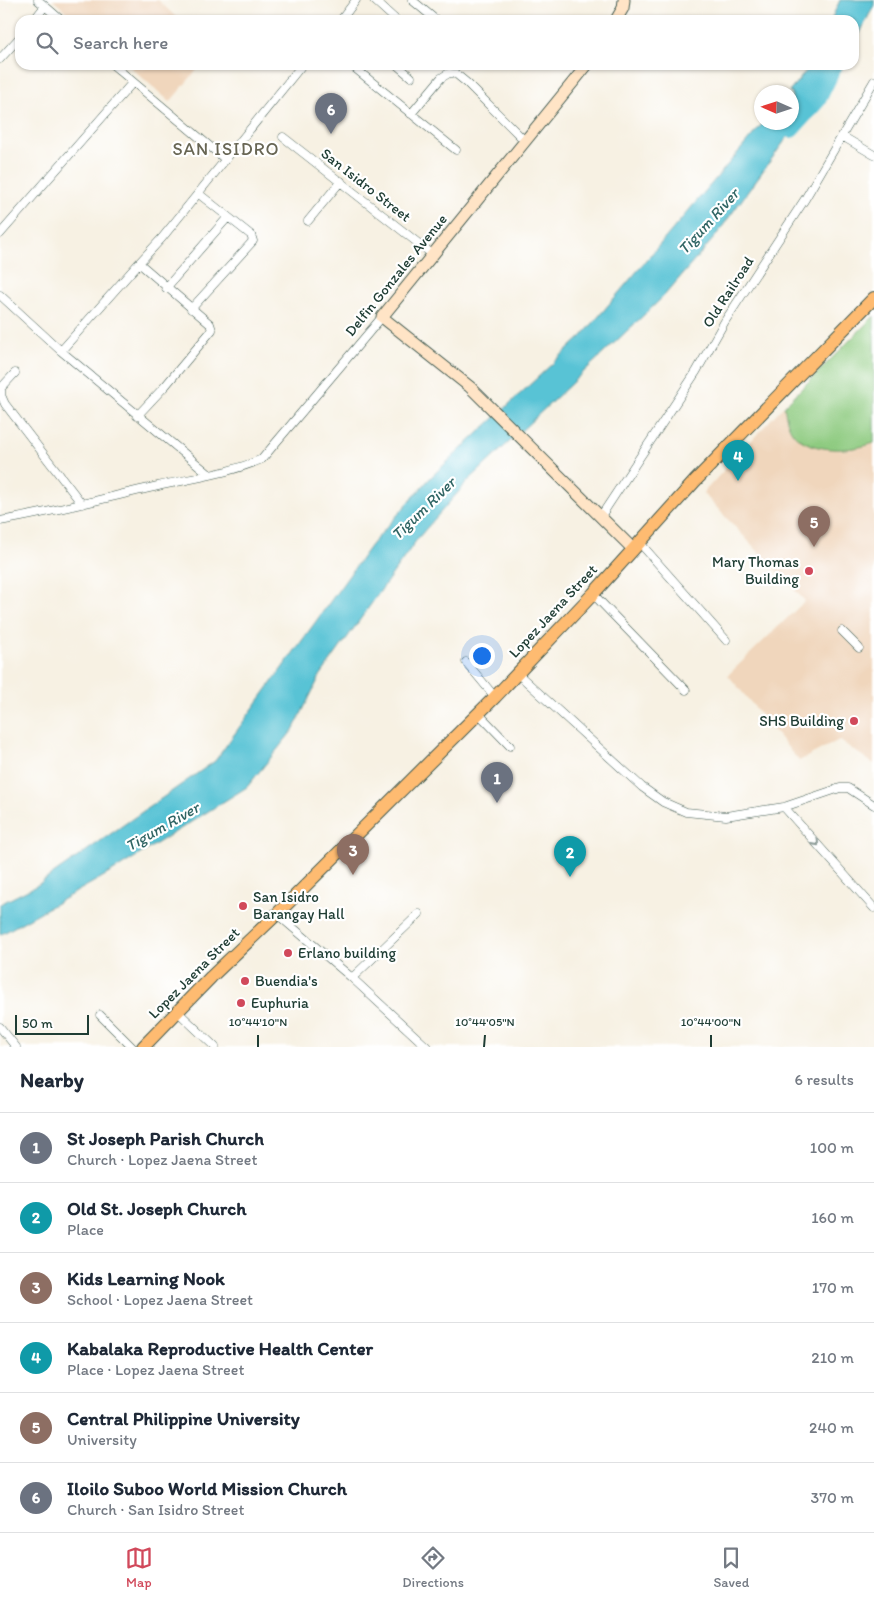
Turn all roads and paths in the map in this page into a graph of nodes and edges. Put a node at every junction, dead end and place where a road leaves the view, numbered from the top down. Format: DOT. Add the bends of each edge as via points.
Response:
graph roads {
  1 [pos="38,0"];
  2 [pos="356,0"];
  3 [pos="374,0"];
  4 [pos="412,0"];
  5 [pos="624,0"];
  6 [pos="46,6"];
  7 [pos="38,15"];
  8 [pos="56,15"];
  9 [pos="346,15"];
  10 [pos="390,15"];
  11 [pos="430,15"];
  12 [pos="619,15"];
  13 [pos="15,42"];
  14 [pos="0,59"];
  15 [pos="119,70"];
  16 [pos="298,70"];
  17 [pos="358,70"];
  18 [pos="403,70"];
  19 [pos="583,70"];
  20 [pos="411,77"];
  21 [pos="874,81"];
  22 [pos="133,82"];
  23 [pos="411,114"];
  24 [pos="842,136"];
  25 [pos="283,137"];
  26 [pos="525,141"];
  27 [pos="456,150"];
  28 [pos="874,154"];
  29 [pos="226,160"];
  30 [pos="340,181"];
  31 [pos="199,194"];
  32 [pos="228,217"];
  33 [pos="308,222"];
  34 [pos="0,234"];
  35 [pos="432,254"];
  36 [pos="139,263"];
  37 [pos="166,288"];
  38 [pos="0,295"];
  39 [pos="874,298"];
  40 [pos="190,309"];
  41 [pos="382,317"];
  42 [pos="61,351"];
  43 [pos="15,374"];
  44 [pos="138,416"];
  45 [pos="209,474"];
  46 [pos="82,504"];
  47 [pos="601,516"];
  48 [pos="0,521"];
  49 [pos="636,545"];
  50 [pos="592,594"];
  51 [pos="842,631"];
  52 [pos="726,640"];
  53 [pos="859,648"];
  54 [pos="466,662"];
  55 [pos="518,673"];
  56 [pos="686,690"];
  57 [pos="495,697"];
  58 [pos="478,713"];
  59 [pos="510,746"];
  60 [pos="874,805"];
  61 [pos="784,807"];
  62 [pos="874,908"];
  63 [pos="277,914"];
  64 [pos="419,914"];
  65 [pos="352,978"];
  66 [pos="178,1012"];
  67 [pos="100,1015"];
  68 [pos="0,1027"];
  69 [pos="16,1047"];
  70 [pos="132,1047"];
  71 [pos="143,1047"];
  72 [pos="215,1047"];
  73 [pos="427,1047"];
  1 -- 6 [label="street"];
  2 -- 9 [label="street"];
  3 -- 10 [label="street"];
  4 -- 11 [label="street"];
  5 -- 12 [label="street"];
  6 -- 7 [label="street"];
  6 -- 8 [label="street"];
  13 -- 14 [label="street"];
  15 -- 22 [label="street"];
  16 -- 29 [label="street"];
  17 -- 23 [label="street"];
  18 -- 20 [label="street"];
  19 -- 26 [label="street, Delfin Gonzales Avenue"];
  21 -- 24 [label="street, Old Railroad"];
  22 -- 29 [label="street"];
  22 -- 34 [label="street"];
  23 -- 26 [label="street" via="448,72 467,83"];
  23 -- 27 [label="street"];
  24 -- 28 [label="street"];
  24 -- 47 [label="street, Old Railroad" via="696,372"];
  25 -- 30 [label="street, San Isidro Street"];
  26 -- 35 [label="street, Delfin Gonzales Avenue"];
  29 -- 31 [label="street"];
  30 -- 33 [label="street"];
  30 -- 35 [label="street, San Isidro Street"];
  31 -- 32 [label="street"];
  31 -- 36 [label="street"];
  32 -- 37 [label="street"];
  32 -- 40 [label="street" via="251,235 252,241"];
  35 -- 41 [label="street, Delfin Gonzales Avenue"];
  36 -- 37 [label="street"];
  36 -- 42 [label="street"];
  37 -- 40 [label="street"];
  38 -- 42 [label="street"];
  39 -- 49 [label="main road, Lopez Jaena Street"];
  40 -- 44 [label="street" via="210,324 212,330"];
  41 -- 45 [label="street, Delfin Gonzales Avenue" via="262,458"];
  41 -- 47 [label="street" via="470,387"];
  42 -- 44 [label="street"];
  43 -- 46 [label="street" via="1,388 5,404"];
  44 -- 45 [label="street"];
  45 -- 46 [label="street, Delfin Gonzales Avenue"];
  46 -- 48 [label="street, Delfin Gonzales Avenue"];
  47 -- 49 [label="street"];
  49 -- 50 [label="main road, Lopez Jaena Street"];
  49 -- 52 [label="street"];
  50 -- 55 [label="main road, Lopez Jaena Street"];
  50 -- 56 [label="street"];
  51 -- 53 [label="street"];
  54 -- 57 [label="street"];
  55 -- 57 [label="main road, Lopez Jaena Street"];
  55 -- 61 [label="street" via="642,787 663,802 686,812 726,816"];
  57 -- 58 [label="main road, Lopez Jaena Street"];
  58 -- 59 [label="street"];
  58 -- 63 [label="main road, Lopez Jaena Street"];
  60 -- 61 [label="street" via="848,788 840,788"];
  61 -- 62 [label="street, one-way"];
  63 -- 65 [label="street"];
  63 -- 66 [label="main road, Lopez Jaena Street"];
  64 -- 65 [label="street"];
  65 -- 73 [label="street"];
  66 -- 71 [label="main road, Lopez Jaena Street"];
  66 -- 72 [label="street"];
  67 -- 70 [label="street"];
  68 -- 69 [label="street"];
}
